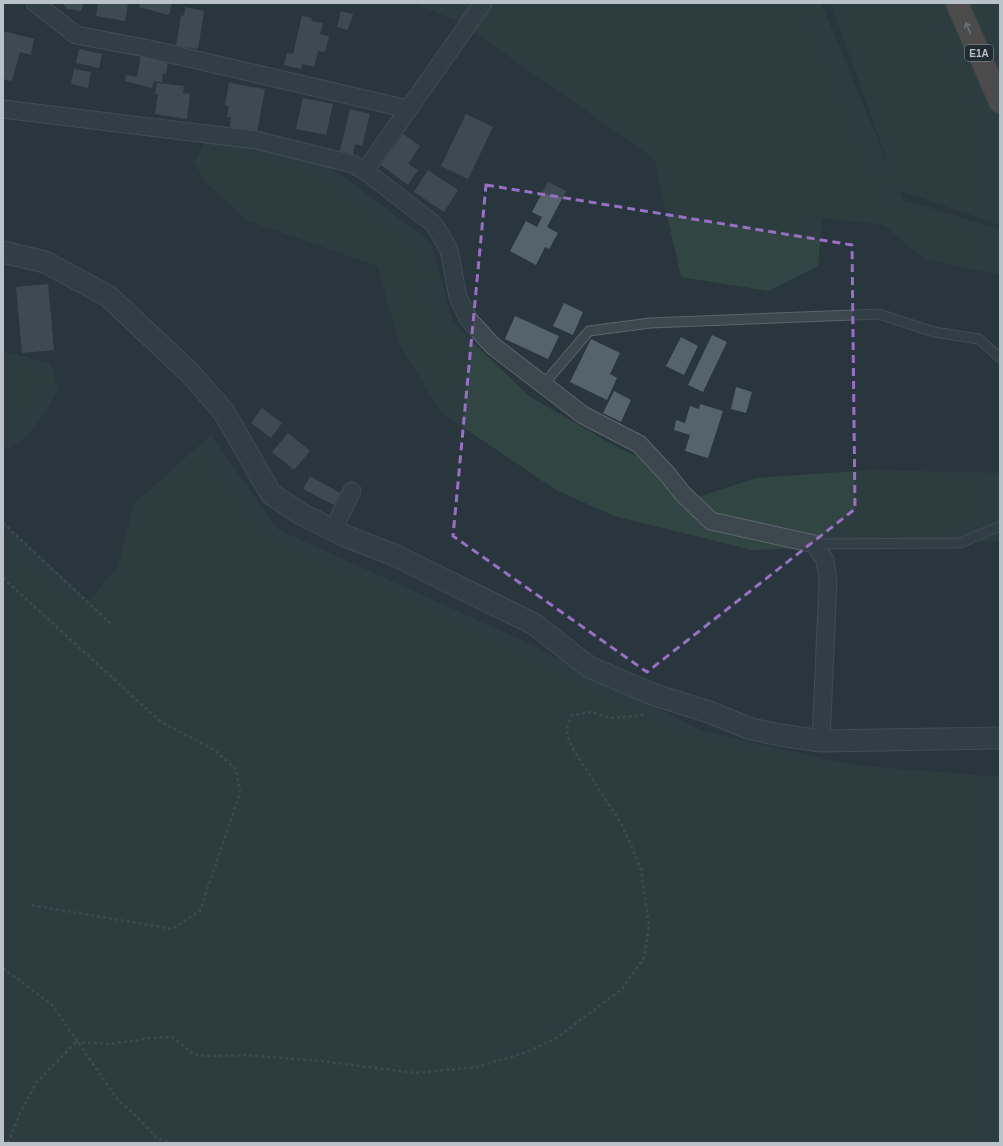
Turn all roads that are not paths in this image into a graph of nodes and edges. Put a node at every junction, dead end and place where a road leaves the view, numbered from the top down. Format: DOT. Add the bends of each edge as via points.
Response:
graph roads {
  1 [pos="35,3"];
  2 [pos="483,3"];
  3 [pos="957,3"];
  4 [pos="1000,102"];
  5 [pos="3,109"];
  6 [pos="408,109"];
  7 [pos="365,171"];
  8 [pos="3,252"];
  9 [pos="1000,358"];
  10 [pos="543,385"];
  11 [pos="352,491"];
  12 [pos="1000,526"];
  13 [pos="333,530"];
  14 [pos="814,544"];
  15 [pos="1000,738"];
  16 [pos="821,741"];
  1 -- 6 [label="street" via="76,35 145,48"];
  2 -- 6 [label="street"];
  4 -- 3 [label="highway, E1A, one-way"];
  5 -- 7 [label="street" via="256,140 353,164"];
  6 -- 7 [label="street"];
  7 -- 10 [label="street" via="434,224 449,250 458,297 469,320 493,346"];
  8 -- 13 [label="street" via="45,262 108,296 190,373 224,412 271,494 301,514"];
  9 -- 10 [label="lane" via="979,339 934,332 879,314 650,323 589,331"];
  10 -- 14 [label="street" via="583,415 639,444 682,493 711,521"];
  11 -- 13 [label="street"];
  12 -- 14 [label="lane" via="960,543"];
  13 -- 16 [label="street" via="400,559 534,624 589,668 655,695 709,712 751,729"];
  14 -- 16 [label="street" via="825,560 828,581"];
  15 -- 16 [label="street"];
}
